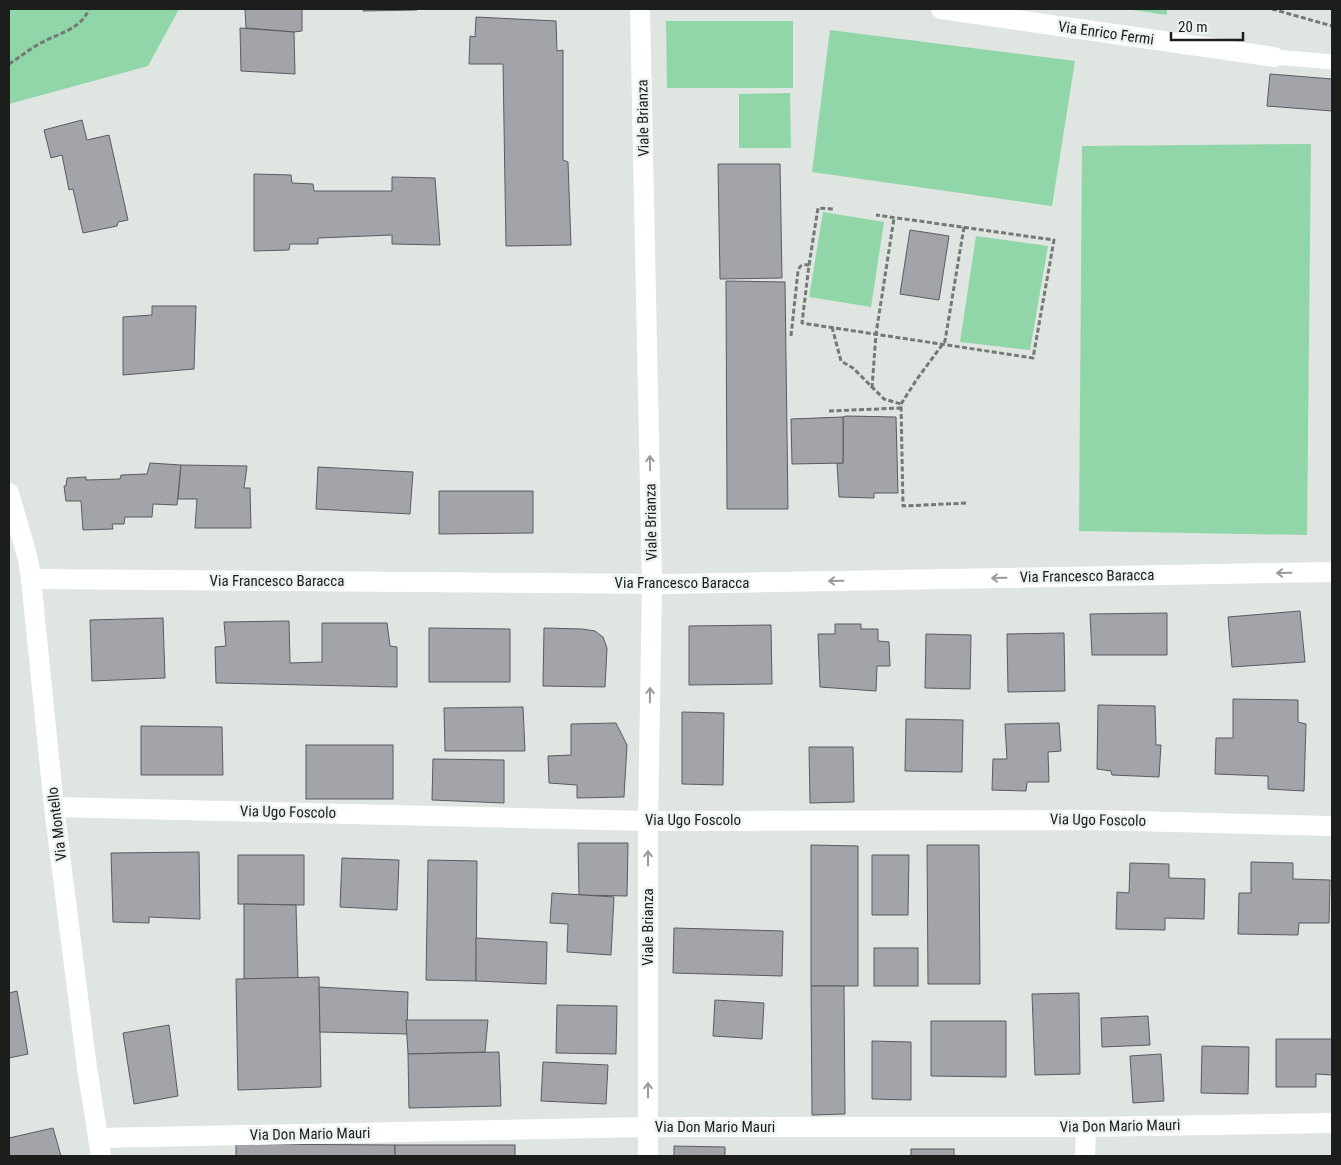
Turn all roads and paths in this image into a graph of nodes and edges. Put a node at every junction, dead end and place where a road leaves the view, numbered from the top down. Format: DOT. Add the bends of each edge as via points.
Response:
graph roads {
  1 [pos="89,9"];
  2 [pos="640,9"];
  3 [pos="941,9"];
  4 [pos="1272,9"];
  5 [pos="1332,26"];
  6 [pos="1274,57"];
  7 [pos="1332,62"];
  8 [pos="9,64"];
  9 [pos="833,209"];
  10 [pos="876,215"];
  11 [pos="894,218"];
  12 [pos="964,227"];
  13 [pos="809,265"];
  14 [pos="832,328"];
  15 [pos="876,334"];
  16 [pos="791,336"];
  17 [pos="943,344"];
  18 [pos="872,388"];
  19 [pos="901,404"];
  20 [pos="901,408"];
  21 [pos="829,411"];
  22 [pos="9,493"];
  23 [pos="967,503"];
  24 [pos="1332,572"];
  25 [pos="31,579"];
  26 [pos="652,584"];
  27 [pos="54,807"];
  28 [pos="648,821"];
  29 [pos="1332,826"];
  30 [pos="1332,1123"];
  31 [pos="648,1127"];
  32 [pos="1086,1127"];
  33 [pos="100,1147"];
  34 [pos="648,1156"];
  35 [pos="1085,1156"];
  1 -- 8 [label="path" via="86,18 66,32 40,43"];
  26 -- 2 [label="street, Viale Brianza, one-way"];
  3 -- 6 [label="street, Via Enrico Fermi"];
  4 -- 5 [label="path"];
  6 -- 7 [label="street, Via Enrico Fermi"];
  9 -- 13 [label="path" via="818,208"];
  10 -- 11 [label="path"];
  11 -- 12 [label="path"];
  11 -- 15 [label="path"];
  12 -- 17 [label="path"];
  12 -- 17 [label="path" via="1054,240 1034,358"];
  13 -- 14 [label="path" via="802,323"];
  13 -- 16 [label="path" via="800,266 798,271"];
  14 -- 15 [label="path"];
  14 -- 18 [label="path" via="841,361 853,368"];
  15 -- 17 [label="path"];
  15 -- 18 [label="path"];
  17 -- 19 [label="path"];
  18 -- 19 [label="path" via="884,399"];
  19 -- 20 [label="path"];
  20 -- 21 [label="path"];
  20 -- 23 [label="path" via="903,506"];
  22 -- 25 [label="street, Via Montello"];
  24 -- 26 [label="street, Via Francesco Baracca, one-way"];
  25 -- 26 [label="street, Via Francesco Baracca"];
  25 -- 27 [label="street, Via Montello"];
  28 -- 26 [label="street, Viale Brianza, one-way"];
  27 -- 28 [label="street, Via Ugo Foscolo"];
  27 -- 33 [label="street, Via Montello"];
  28 -- 29 [label="street, Via Ugo Foscolo" via="1093,820"];
  31 -- 28 [label="street, Viale Brianza, one-way"];
  30 -- 32 [label="street, Via Don Mario Mauri"];
  31 -- 32 [label="street, Via Don Mario Mauri"];
  31 -- 33 [label="street, Via Don Mario Mauri"];
  31 -- 34 [label="street, Viale Brianza"];
  32 -- 35 [label="street"];
}
